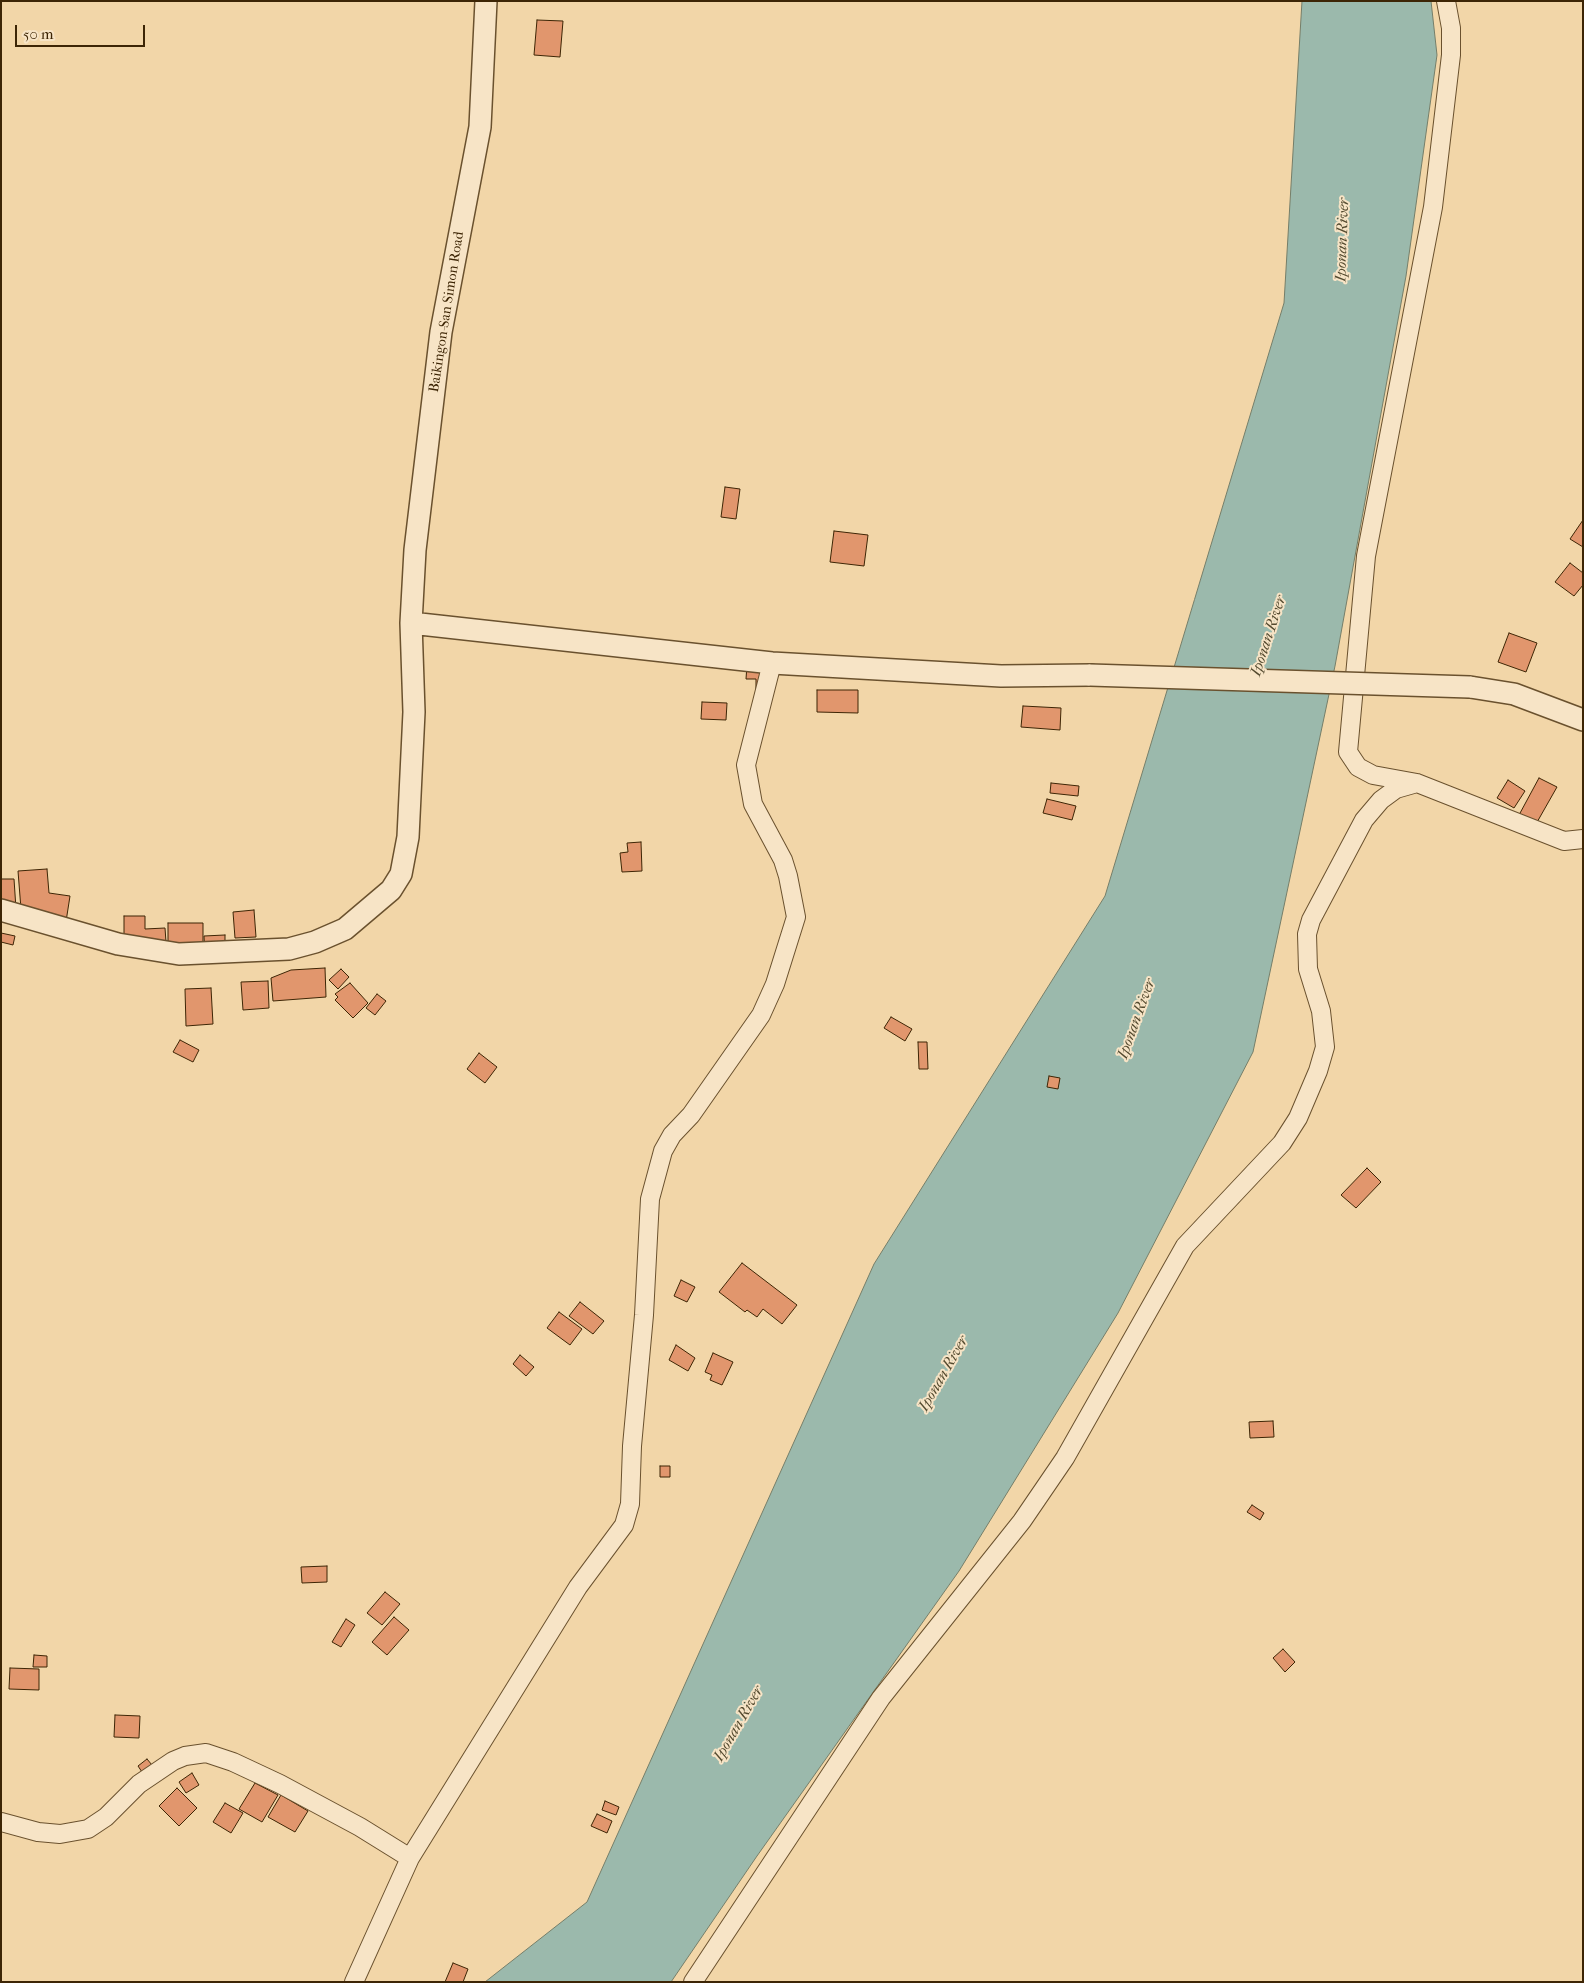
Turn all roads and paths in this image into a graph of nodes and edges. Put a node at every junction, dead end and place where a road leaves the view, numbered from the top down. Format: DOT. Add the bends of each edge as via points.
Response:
graph roads {
  1 [pos="486,1"];
  2 [pos="1446,1"];
  3 [pos="411,623"];
  4 [pos="772,663"];
  5 [pos="1583,720"];
  6 [pos="1417,783"];
  7 [pos="1583,839"];
  8 [pos="1,910"];
  9 [pos="1,1822"];
  10 [pos="410,1858"];
  11 [pos="354,1982"];
  12 [pos="693,1982"];
  1 -- 3 [label="street, Baikingon-San Simon Road" via="480,126 441,332 414,550"];
  2 -- 6 [label="street" via="1451,55 1433,207 1366,556 1348,752 1358,767 1373,775"];
  3 -- 4 [label="street"];
  3 -- 8 [label="street, Baikingon-San Simon Road" via="414,712 408,837 401,874 391,890 345,929 289,949 179,954 118,944"];
  4 -- 5 [label="street, bridge" via="1001,676 1090,675 1470,687 1514,694"];
  4 -- 10 [label="street" via="746,765 753,804 783,860 796,917 776,984 761,1015 663,1151 650,1199 630,1504 624,1525 578,1587"];
  6 -- 7 [label="street" via="1564,842"];
  6 -- 12 [label="street" via="1396,789 1381,800 1364,820 1311,920 1307,934 1308,969 1321,1011 1325,1046 1298,1118 1282,1143 1186,1246 1065,1458 1022,1521 881,1698"];
  9 -- 10 [label="street" via="60,1834 88,1829 106,1817 139,1784 172,1761 206,1753 280,1784"];
  10 -- 11 [label="street"];
}
